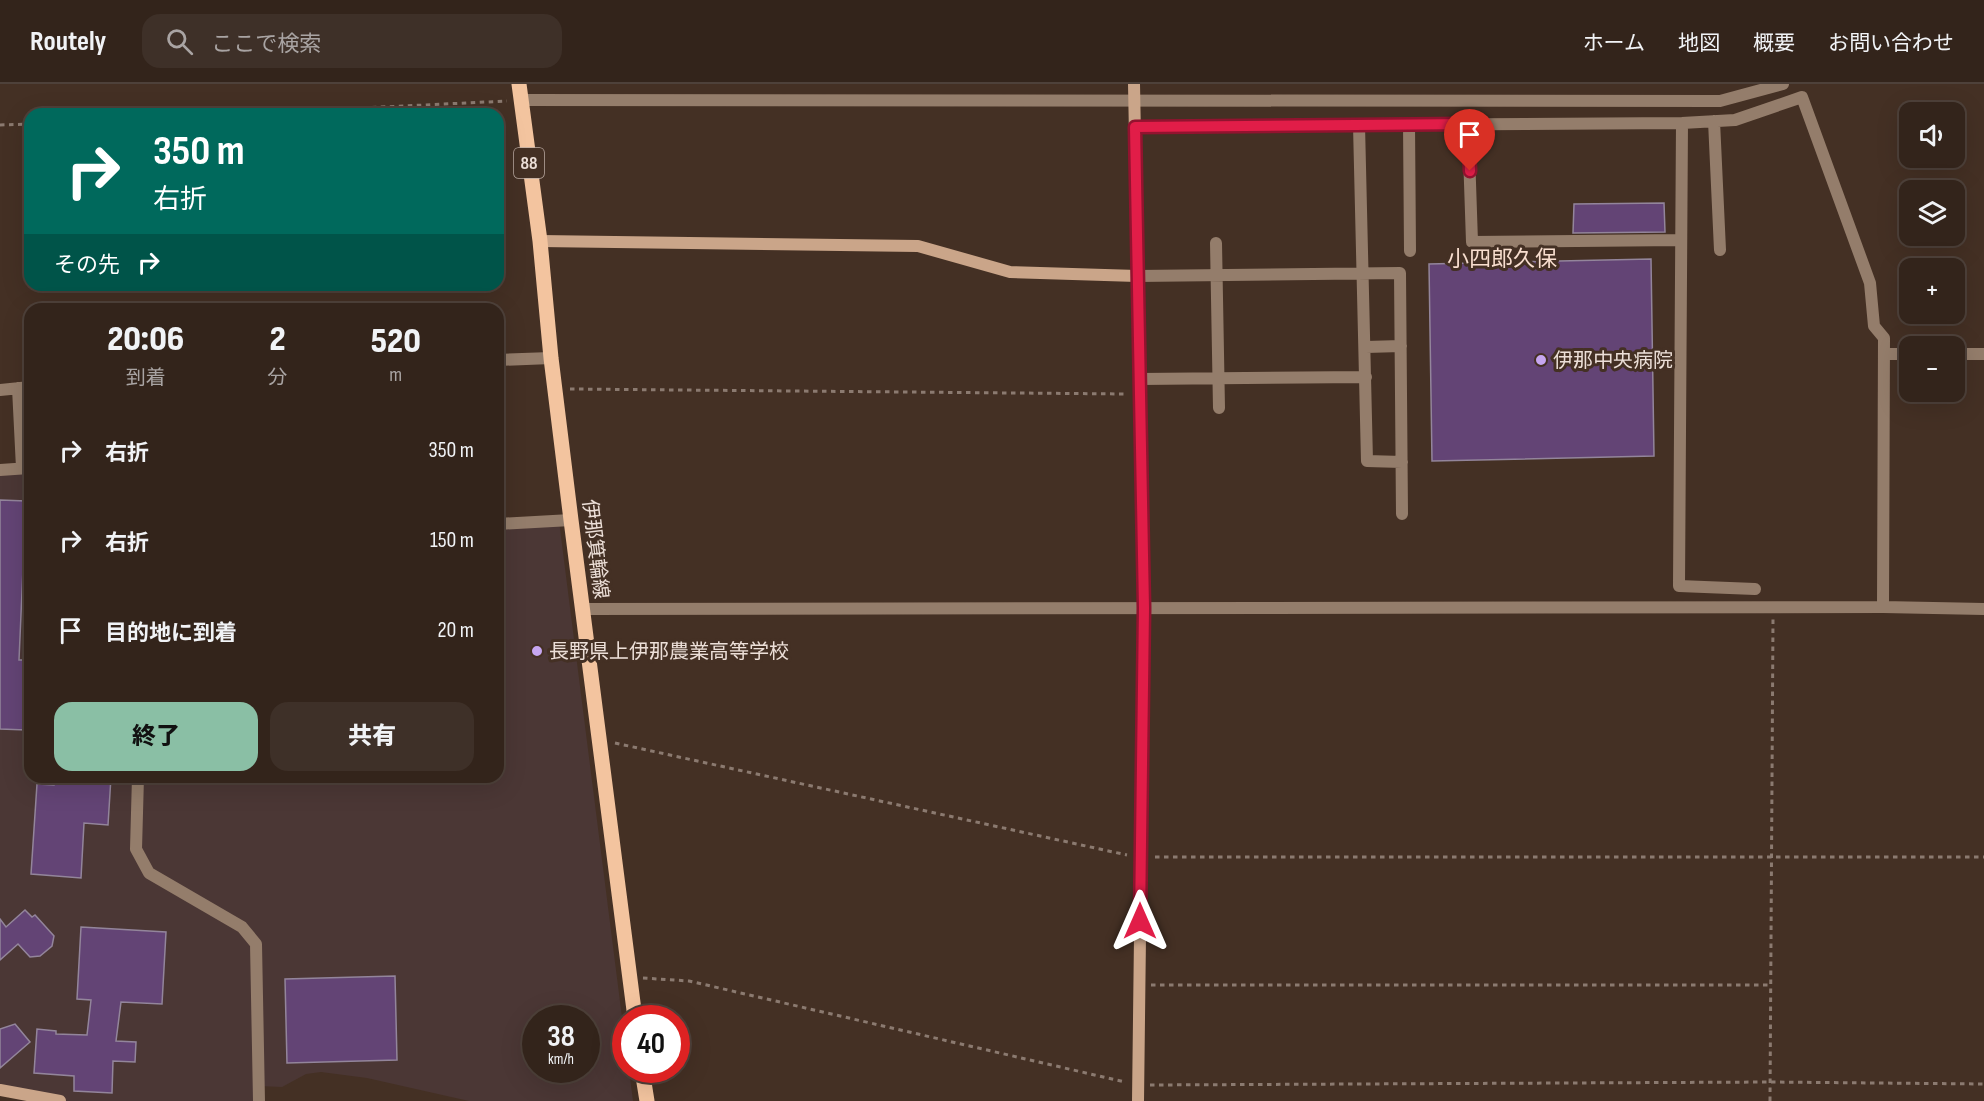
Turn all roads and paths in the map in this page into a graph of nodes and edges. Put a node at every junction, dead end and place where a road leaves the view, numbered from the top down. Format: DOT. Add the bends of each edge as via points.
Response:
graph roads {
  1 [pos="519,84"];
  2 [pos="1134,84"];
  3 [pos="1783,84"];
  4 [pos="521,100"];
  5 [pos="1134,100"];
  6 [pos="359,108"];
  7 [pos="1714,121"];
  8 [pos="1682,123"];
  9 [pos="24,124"];
  10 [pos="1409,124"];
  11 [pos="1468,124"];
  12 [pos="0,125"];
  13 [pos="1359,125"];
  14 [pos="1135,127"];
  15 [pos="1681,240"];
  16 [pos="540,241"];
  17 [pos="1216,243"];
  18 [pos="1720,250"];
  19 [pos="1410,251"];
  20 [pos="1217,275"];
  21 [pos="1365,275"];
  22 [pos="1137,276"];
  23 [pos="1401,346"];
  24 [pos="1366,347"];
  25 [pos="1884,354"];
  26 [pos="1899,354"];
  27 [pos="1965,354"];
  28 [pos="1984,354"];
  29 [pos="551,358"];
  30 [pos="504,360"];
  31 [pos="1366,377"];
  32 [pos="1219,378"];
  33 [pos="1140,379"];
  34 [pos="24,388"];
  35 [pos="556,389"];
  36 [pos="0,390"];
  37 [pos="1141,394"];
  38 [pos="1219,408"];
  39 [pos="1402,462"];
  40 [pos="24,468"];
  41 [pos="0,470"];
  42 [pos="1402,514"];
  43 [pos="571,520"];
  44 [pos="504,524"];
  45 [pos="1755,589"];
  46 [pos="1883,607"];
  47 [pos="1144,608"];
  48 [pos="583,609"];
  49 [pos="1773,609"];
  50 [pos="1984,609"];
  51 [pos="598,740"];
  52 [pos="138,783"];
  53 [pos="1140,857"];
  54 [pos="1771,857"];
  55 [pos="1984,857"];
  56 [pos="629,977"];
  57 [pos="1140,985"];
  58 [pos="1770,985"];
  59 [pos="633,1005"];
  60 [pos="1770,1082"];
  61 [pos="644,1083"];
  62 [pos="1984,1084"];
  63 [pos="1138,1085"];
  64 [pos="0,1090"];
  65 [pos="60,1101"];
  66 [pos="259,1101"];
  67 [pos="647,1101"];
  68 [pos="1138,1101"];
  69 [pos="1770,1101"];
  1 -- 4 [label="main road, 伊那箕輪線 / 88"];
  2 -- 5 [label="street"];
  3 -- 5 [label="street" via="1720,101"];
  4 -- 5 [label="street"];
  4 -- 6 [label="path"];
  4 -- 16 [label="main road, 伊那箕輪線 / 88"];
  5 -- 14 [label="street"];
  7 -- 8 [label="street"];
  7 -- 18 [label="street"];
  7 -- 25 [label="street" via="1734,120 1802,97 1870,283 1874,326 1884,338"];
  8 -- 11 [label="street"];
  8 -- 15 [label="street"];
  9 -- 12 [label="path"];
  10 -- 11 [label="street"];
  10 -- 13 [label="street"];
  10 -- 19 [label="street"];
  11 -- 15 [label="street" via="1472,242"];
  13 -- 14 [label="street"];
  13 -- 21 [label="street"];
  14 -- 22 [label="street"];
  15 -- 45 [label="street" via="1679,586"];
  16 -- 22 [label="street" via="918,246 1010,272"];
  16 -- 29 [label="main road, 伊那箕輪線 / 88"];
  17 -- 20 [label="street"];
  20 -- 21 [label="street"];
  20 -- 22 [label="street"];
  20 -- 32 [label="street"];
  21 -- 23 [label="street" via="1400,273"];
  21 -- 24 [label="street"];
  22 -- 33 [label="street"];
  23 -- 24 [label="street"];
  23 -- 39 [label="street"];
  24 -- 31 [label="street"];
  25 -- 26 [label="street"];
  25 -- 46 [label="street"];
  27 -- 28 [label="street"];
  29 -- 30 [label="street"];
  29 -- 35 [label="main road, 伊那箕輪線 / 88"];
  31 -- 32 [label="street"];
  31 -- 39 [label="street" via="1367,461"];
  32 -- 33 [label="street"];
  32 -- 38 [label="street"];
  33 -- 37 [label="street"];
  34 -- 36 [label="street"];
  35 -- 37 [label="path"];
  35 -- 43 [label="main road, 伊那箕輪線 / 88"];
  37 -- 47 [label="street"];
  39 -- 42 [label="street"];
  40 -- 41 [label="street"];
  43 -- 44 [label="street"];
  43 -- 48 [label="main road, 伊那箕輪線 / 88"];
  46 -- 49 [label="street"];
  46 -- 50 [label="street"];
  47 -- 48 [label="street"];
  47 -- 49 [label="street"];
  47 -- 53 [label="street"];
  48 -- 51 [label="main road, 伊那箕輪線 / 88"];
  49 -- 54 [label="path"];
  51 -- 53 [label="path"];
  51 -- 56 [label="main road, 伊那箕輪線 / 88"];
  52 -- 66 [label="street" via="136,849 149,873 242,927 256,944"];
  53 -- 54 [label="path"];
  53 -- 57 [label="street"];
  54 -- 55 [label="path"];
  54 -- 58 [label="path"];
  56 -- 59 [label="main road, 伊那箕輪線 / 88"];
  56 -- 63 [label="path" via="688,981"];
  57 -- 58 [label="path"];
  57 -- 63 [label="street"];
  58 -- 60 [label="path"];
  60 -- 62 [label="path"];
  60 -- 63 [label="path"];
  60 -- 69 [label="path"];
  61 -- 67 [label="main road"];
  63 -- 68 [label="street"];
  64 -- 65 [label="street"];
}
